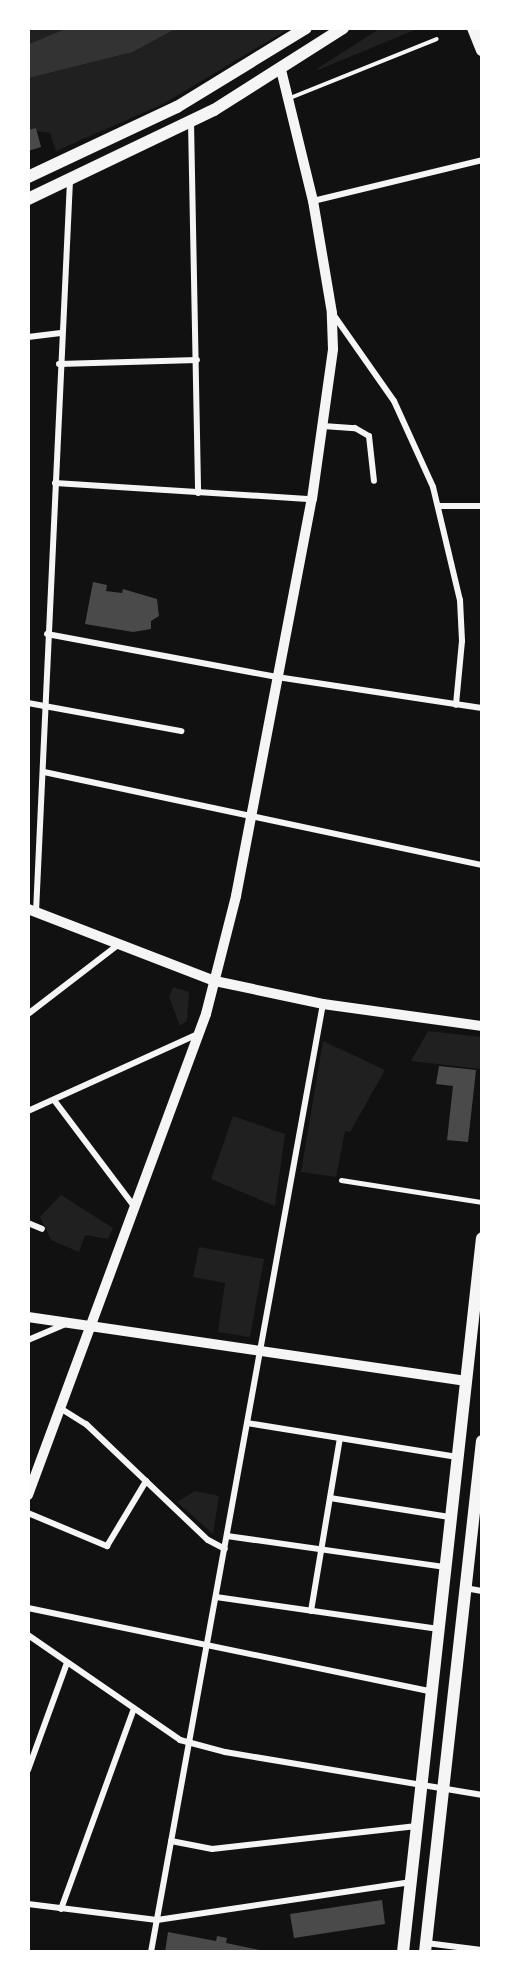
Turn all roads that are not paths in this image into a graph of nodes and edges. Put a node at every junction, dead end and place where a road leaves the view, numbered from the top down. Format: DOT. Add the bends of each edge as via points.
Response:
graph roads {
  1 [pos="306,28"];
  2 [pos="343,28"];
  3 [pos="473,28"];
  4 [pos="437,39"];
  5 [pos="482,50"];
  6 [pos="281,70"];
  7 [pos="289,98"];
  8 [pos="191,122"];
  9 [pos="482,160"];
  10 [pos="28,177"];
  11 [pos="70,180"];
  12 [pos="28,199"];
  13 [pos="313,201"];
  14 [pos="332,313"];
  15 [pos="61,333"];
  16 [pos="28,337"];
  17 [pos="197,360"];
  18 [pos="59,364"];
  19 [pos="323,426"];
  20 [pos="374,481"];
  21 [pos="55,483"];
  22 [pos="198,493"];
  23 [pos="312,499"];
  24 [pos="438,506"];
  25 [pos="482,506"];
  26 [pos="47,634"];
  27 [pos="277,677"];
  28 [pos="28,703"];
  29 [pos="456,705"];
  30 [pos="45,706"];
  31 [pos="482,708"];
  32 [pos="181,731"];
  33 [pos="44,772"];
  34 [pos="251,818"];
  35 [pos="482,865"];
  36 [pos="32,910"];
  37 [pos="118,945"];
  38 [pos="215,981"];
  39 [pos="323,1004"];
  40 [pos="28,1014"];
  41 [pos="482,1026"];
  42 [pos="201,1032"];
  43 [pos="54,1100"];
  44 [pos="28,1112"];
  45 [pos="341,1180"];
  46 [pos="482,1202"];
  47 [pos="134,1206"];
  48 [pos="28,1223"];
  49 [pos="42,1229"];
  50 [pos="482,1238"];
  51 [pos="28,1317"];
  52 [pos="68,1323"];
  53 [pos="90,1326"];
  54 [pos="28,1340"];
  55 [pos="261,1349"];
  56 [pos="466,1381"];
  57 [pos="60,1408"];
  58 [pos="247,1424"];
  59 [pos="340,1438"];
  60 [pos="482,1441"];
  61 [pos="457,1457"];
  62 [pos="146,1481"];
  63 [pos="479,1483"];
  64 [pos="28,1495"];
  65 [pos="330,1498"];
  66 [pos="28,1513"];
  67 [pos="450,1517"];
  68 [pos="227,1536"];
  69 [pos="225,1549"];
  70 [pos="321,1549"];
  71 [pos="444,1567"];
  72 [pos="464,1588"];
  73 [pos="482,1591"];
  74 [pos="216,1597"];
  75 [pos="28,1608"];
  76 [pos="311,1611"];
  77 [pos="438,1629"];
  78 [pos="28,1635"];
  79 [pos="207,1647"];
  80 [pos="67,1663"];
  81 [pos="432,1692"];
  82 [pos="133,1711"];
  83 [pos="190,1743"];
  84 [pos="28,1770"];
  85 [pos="422,1785"];
  86 [pos="442,1789"];
  87 [pos="482,1795"];
  88 [pos="417,1826"];
  89 [pos="171,1841"];
  90 [pos="411,1882"];
  91 [pos="28,1904"];
  92 [pos="61,1909"];
  93 [pos="157,1920"];
  94 [pos="425,1947"];
  95 [pos="482,1950"];
  96 [pos="151,1952"];
  97 [pos="403,1952"];
  1 -- 10 [label="main road" via="177,107"];
  2 -- 6 [label="main road"];
  3 -- 5 [label="main road"];
  4 -- 7 [label="lane"];
  6 -- 7 [label="street"];
  6 -- 8 [label="main road"];
  7 -- 13 [label="street"];
  8 -- 11 [label="main road"];
  8 -- 17 [label="street"];
  9 -- 13 [label="street"];
  11 -- 12 [label="main road"];
  11 -- 15 [label="street"];
  13 -- 14 [label="street"];
  14 -- 19 [label="street" via="333,349"];
  14 -- 24 [label="street" via="394,401 425,465"];
  15 -- 16 [label="street"];
  15 -- 18 [label="street"];
  17 -- 18 [label="street"];
  17 -- 22 [label="street"];
  18 -- 21 [label="street"];
  19 -- 20 [label="street" via="355,428 369,436"];
  19 -- 23 [label="street"];
  21 -- 22 [label="street"];
  21 -- 26 [label="street"];
  22 -- 23 [label="street"];
  23 -- 27 [label="street"];
  24 -- 25 [label="street"];
  24 -- 29 [label="street" via="457,576 462,617"];
  26 -- 27 [label="street"];
  26 -- 30 [label="street"];
  27 -- 29 [label="street"];
  27 -- 34 [label="street"];
  28 -- 30 [label="street"];
  29 -- 31 [label="street"];
  30 -- 32 [label="street"];
  30 -- 33 [label="street"];
  33 -- 34 [label="street"];
  33 -- 36 [label="street"];
  34 -- 35 [label="street"];
  34 -- 38 [label="street"];
  36 -- 37 [label="street"];
  37 -- 38 [label="street"];
  37 -- 40 [label="street"];
  38 -- 39 [label="street"];
  38 -- 42 [label="street"];
  39 -- 41 [label="street"];
  39 -- 55 [label="street"];
  42 -- 43 [label="street"];
  42 -- 47 [label="street"];
  43 -- 44 [label="street"];
  43 -- 47 [label="street"];
  45 -- 46 [label="street"];
  47 -- 53 [label="street"];
  48 -- 49 [label="street"];
  50 -- 56 [label="main road"];
  51 -- 52 [label="street"];
  52 -- 53 [label="street"];
  52 -- 54 [label="street"];
  53 -- 55 [label="street"];
  53 -- 57 [label="street"];
  55 -- 56 [label="street"];
  55 -- 58 [label="street"];
  56 -- 61 [label="main road"];
  57 -- 62 [label="street" via="86,1424"];
  57 -- 64 [label="street"];
  58 -- 59 [label="street"];
  58 -- 68 [label="street"];
  59 -- 61 [label="street"];
  59 -- 65 [label="street"];
  60 -- 63 [label="main road"];
  61 -- 67 [label="main road"];
  62 -- 66 [label="street" via="107,1546"];
  62 -- 69 [label="street" via="208,1540"];
  63 -- 72 [label="main road"];
  65 -- 67 [label="street"];
  65 -- 70 [label="street"];
  67 -- 71 [label="main road"];
  68 -- 69 [label="street"];
  68 -- 70 [label="street"];
  69 -- 74 [label="street"];
  70 -- 71 [label="street"];
  70 -- 76 [label="street"];
  71 -- 77 [label="main road"];
  72 -- 73 [label="street"];
  72 -- 86 [label="main road"];
  74 -- 76 [label="street"];
  74 -- 79 [label="street"];
  75 -- 79 [label="street"];
  76 -- 77 [label="street"];
  77 -- 81 [label="main road"];
  78 -- 80 [label="street"];
  79 -- 81 [label="street"];
  79 -- 83 [label="street"];
  80 -- 82 [label="street"];
  80 -- 84 [label="street"];
  81 -- 85 [label="main road"];
  82 -- 83 [label="street" via="163,1732"];
  82 -- 92 [label="street"];
  83 -- 85 [label="street"];
  83 -- 89 [label="street"];
  85 -- 86 [label="street"];
  85 -- 88 [label="main road"];
  86 -- 87 [label="street"];
  86 -- 94 [label="main road"];
  88 -- 89 [label="street" via="212,1849"];
  88 -- 90 [label="main road"];
  89 -- 93 [label="street"];
  90 -- 93 [label="street"];
  90 -- 97 [label="main road"];
  91 -- 92 [label="street"];
  92 -- 93 [label="street"];
  93 -- 96 [label="street"];
  94 -- 95 [label="street"];
}
